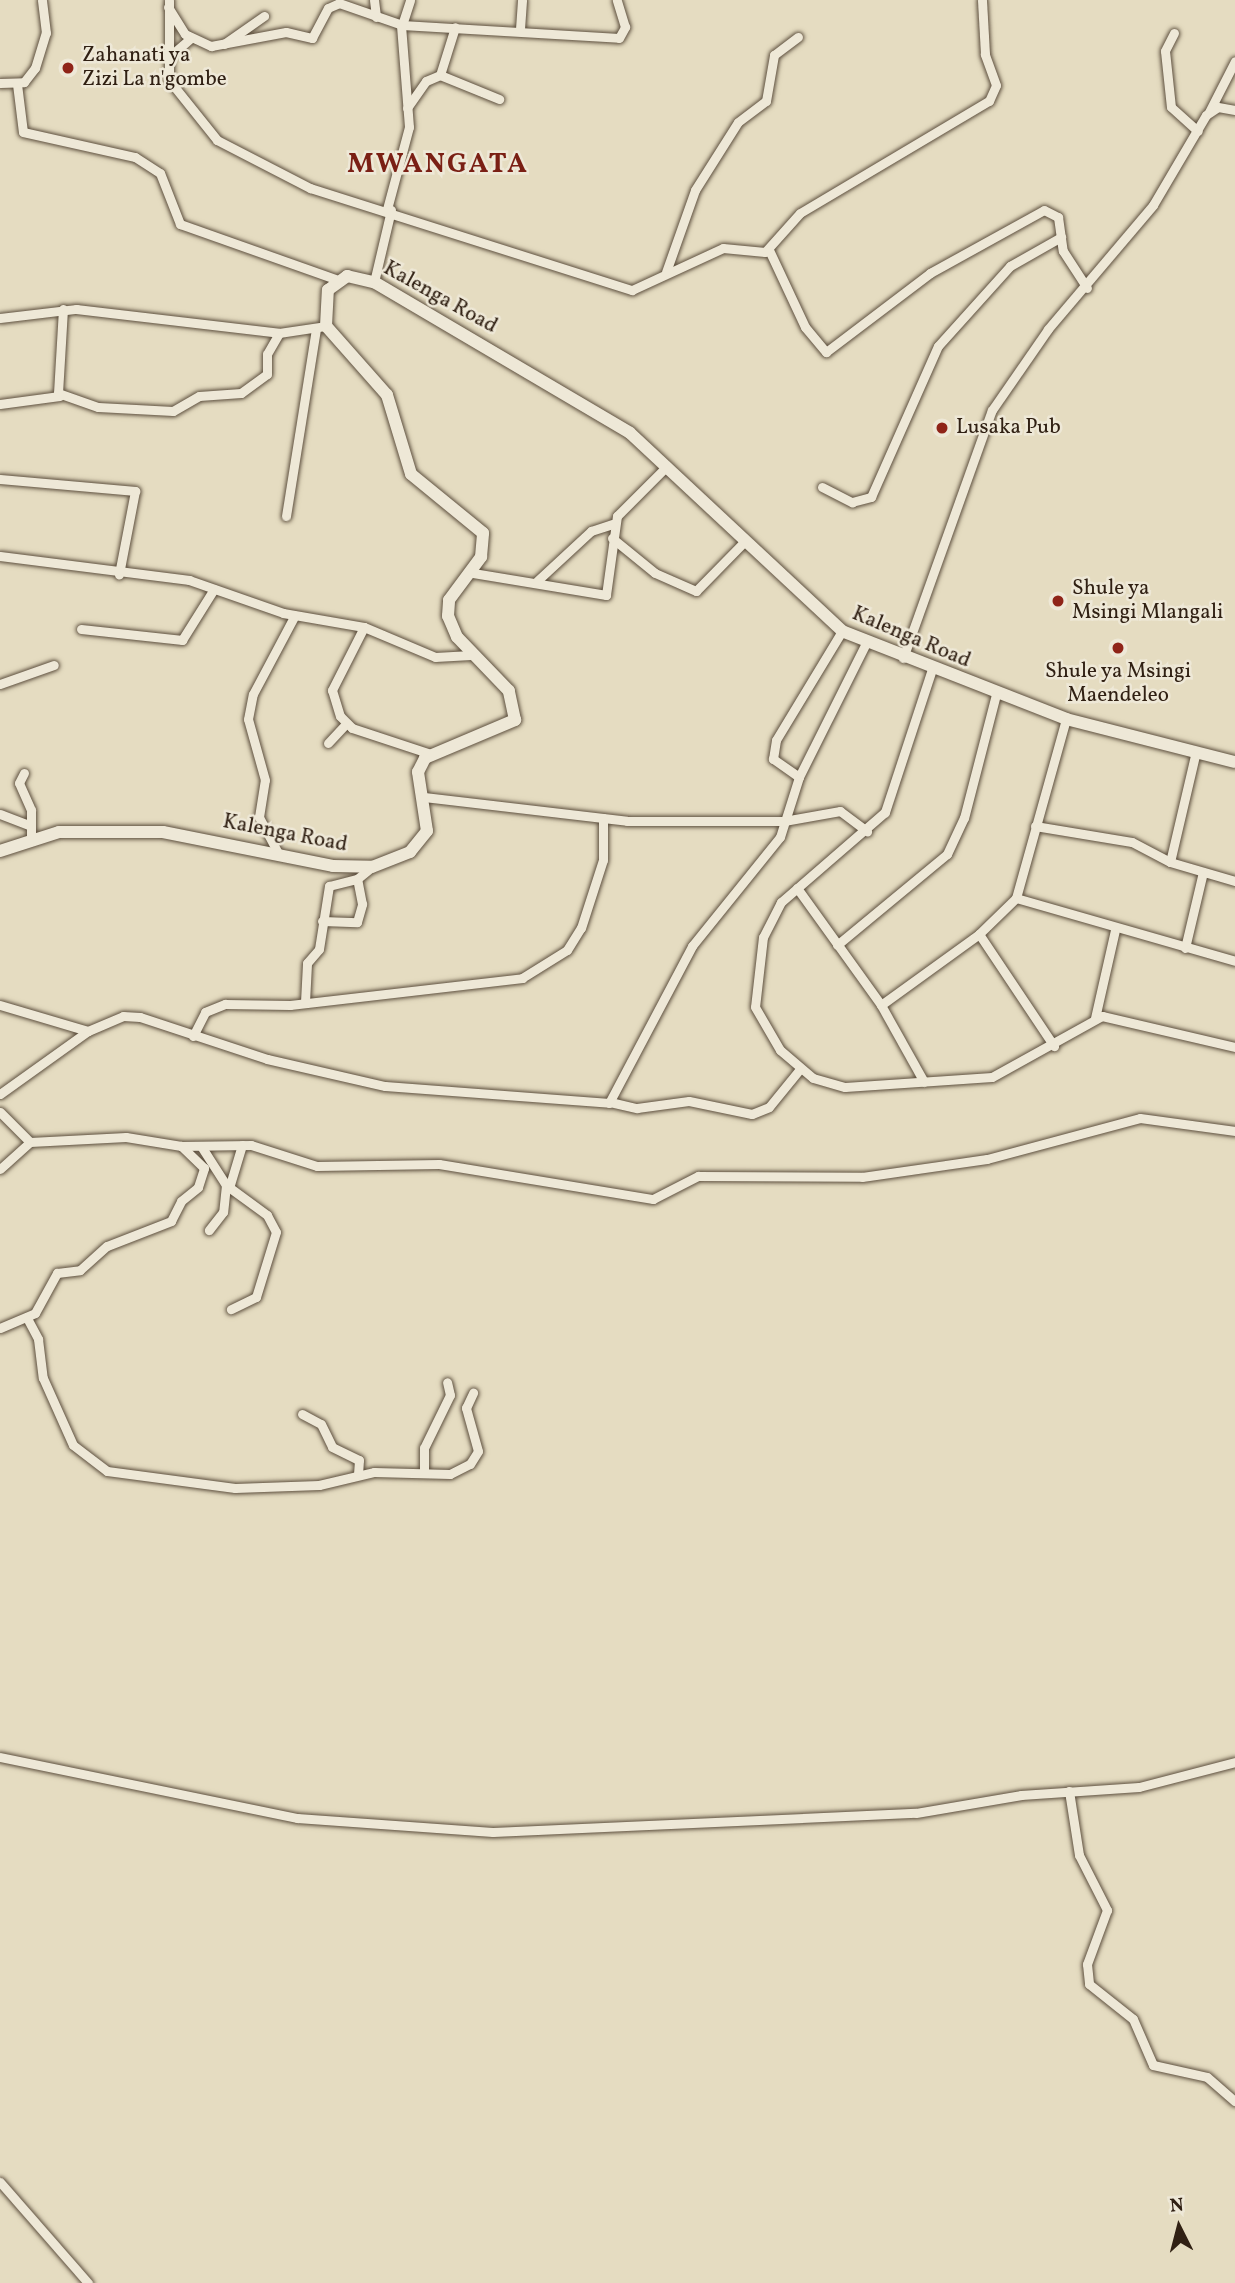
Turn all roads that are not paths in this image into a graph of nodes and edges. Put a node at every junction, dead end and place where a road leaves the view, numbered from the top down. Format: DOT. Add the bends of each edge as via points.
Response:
graph roads {
  1 [pos="42,0"];
  2 [pos="374,0"];
  3 [pos="410,0"];
  4 [pos="522,0"];
  5 [pos="617,0"];
  6 [pos="982,0"];
  7 [pos="169,4"];
  8 [pos="264,16"];
  9 [pos="376,17"];
  10 [pos="401,25"];
  11 [pos="455,27"];
  12 [pos="520,29"];
  13 [pos="1174,33"];
  14 [pos="798,37"];
  15 [pos="190,39"];
  16 [pos="224,44"];
  17 [pos="169,57"];
  18 [pos="1235,61"];
  19 [pos="440,75"];
  20 [pos="0,83"];
  21 [pos="17,84"];
  22 [pos="499,99"];
  23 [pos="405,110"];
  24 [pos="1235,110"];
  25 [pos="1209,112"];
  26 [pos="1198,131"];
  27 [pos="389,209"];
  28 [pos="1061,237"];
  29 [pos="769,250"];
  30 [pos="666,272"];
  31 [pos="335,279"];
  32 [pos="374,282"];
  33 [pos="1087,288"];
  34 [pos="63,309"];
  35 [pos="0,318"];
  36 [pos="321,327"];
  37 [pos="279,333"];
  38 [pos="59,396"];
  39 [pos="0,404"];
  40 [pos="665,468"];
  41 [pos="0,479"];
  42 [pos="822,487"];
  43 [pos="286,516"];
  44 [pos="614,524"];
  45 [pos="612,538"];
  46 [pos="743,543"];
  47 [pos="0,556"];
  48 [pos="473,573"];
  49 [pos="119,574"];
  50 [pos="537,581"];
  51 [pos="214,589"];
  52 [pos="295,615"];
  53 [pos="364,627"];
  54 [pos="81,629"];
  55 [pos="842,631"];
  56 [pos="866,643"];
  57 [pos="471,655"];
  58 [pos="903,658"];
  59 [pos="54,665"];
  60 [pos="932,669"];
  61 [pos="0,684"];
  62 [pos="996,694"];
  63 [pos="1066,719"];
  64 [pos="346,724"];
  65 [pos="328,743"];
  66 [pos="1196,751"];
  67 [pos="431,754"];
  68 [pos="1235,762"];
  69 [pos="24,773"];
  70 [pos="799,777"];
  71 [pos="424,797"];
  72 [pos="0,814"];
  73 [pos="603,818"];
  74 [pos="784,821"];
  75 [pos="28,825"];
  76 [pos="1035,825"];
  77 [pos="867,831"];
  78 [pos="31,838"];
  79 [pos="0,851"];
  80 [pos="278,853"];
  81 [pos="1170,862"];
  82 [pos="373,867"];
  83 [pos="1203,872"];
  84 [pos="357,879"];
  85 [pos="1235,881"];
  86 [pos="797,888"];
  87 [pos="1016,898"];
  88 [pos="323,921"];
  89 [pos="1115,930"];
  90 [pos="979,934"];
  91 [pos="837,945"];
  92 [pos="1185,948"];
  93 [pos="1235,961"];
  94 [pos="305,1002"];
  95 [pos="881,1004"];
  96 [pos="0,1005"];
  97 [pos="1095,1018"];
  98 [pos="88,1031"];
  99 [pos="193,1035"];
  100 [pos="1055,1046"];
  101 [pos="1235,1047"];
  102 [pos="800,1069"];
  103 [pos="924,1082"];
  104 [pos="0,1094"];
  105 [pos="610,1102"];
  106 [pos="0,1112"];
  107 [pos="1235,1131"];
  108 [pos="30,1142"];
  109 [pos="242,1145"];
  110 [pos="181,1146"];
  111 [pos="201,1146"];
  112 [pos="0,1169"];
  113 [pos="228,1187"];
  114 [pos="209,1230"];
  115 [pos="231,1309"];
  116 [pos="27,1318"];
  117 [pos="0,1328"];
  118 [pos="447,1382"];
  119 [pos="473,1393"];
  120 [pos="302,1414"];
  121 [pos="424,1472"];
  122 [pos="358,1475"];
  123 [pos="0,1757"];
  124 [pos="1235,1762"];
  125 [pos="1069,1791"];
  126 [pos="1235,2101"];
  127 [pos="0,2182"];
  128 [pos="88,2283"];
  1 -- 21 [label="street" via="45,41 30,76"];
  2 -- 9 [label="street"];
  3 -- 10 [label="street"];
  4 -- 12 [label="street"];
  5 -- 12 [label="street" via="623,37"];
  6 -- 29 [label="street" via="985,54 996,85 992,97 800,213 783,225"];
  7 -- 15 [label="street"];
  7 -- 17 [label="street"];
  8 -- 16 [label="street"];
  9 -- 10 [label="street"];
  9 -- 16 [label="street" via="332,4 312,38 285,32"];
  10 -- 11 [label="street"];
  10 -- 23 [label="street" via="408,69"];
  11 -- 12 [label="street"];
  11 -- 19 [label="street"];
  13 -- 26 [label="street" via="1165,51 1171,107"];
  14 -- 30 [label="street" via="774,55 766,101 738,122 695,190"];
  15 -- 16 [label="street"];
  15 -- 17 [label="street"];
  17 -- 27 [label="street" via="169,80 208,134 287,179"];
  18 -- 25 [label="street"];
  19 -- 22 [label="street"];
  19 -- 23 [label="street" via="426,81"];
  20 -- 21 [label="street"];
  21 -- 31 [label="street" via="23,132 135,157 160,173 180,224"];
  23 -- 27 [label="street" via="405,150"];
  24 -- 25 [label="street"];
  25 -- 26 [label="street"];
  26 -- 33 [label="street" via="1153,205"];
  27 -- 30 [label="street" via="630,289"];
  27 -- 32 [label="street"];
  28 -- 29 [label="street" via="1053,213 1027,216 907,288 830,352 809,334"];
  28 -- 33 [label="street"];
  28 -- 42 [label="street" via="1010,266 938,346 872,497 852,502"];
  29 -- 30 [label="street" via="723,248"];
  31 -- 32 [label="main road, Kalenga Road"];
  31 -- 36 [label="main road"];
  32 -- 40 [label="main road, Kalenga Road" via="595,409"];
  33 -- 58 [label="street" via="1026,357 992,410"];
  34 -- 35 [label="street"];
  34 -- 37 [label="street"];
  34 -- 38 [label="street"];
  36 -- 37 [label="street"];
  36 -- 43 [label="street"];
  36 -- 48 [label="main road" via="387,395 411,474 483,533"];
  37 -- 38 [label="street" via="267,354 267,374 241,393 199,396 173,411 98,407"];
  38 -- 39 [label="street"];
  40 -- 44 [label="street"];
  40 -- 46 [label="main road, Kalenga Road"];
  41 -- 49 [label="street" via="135,491"];
  44 -- 45 [label="street"];
  44 -- 50 [label="street" via="591,531"];
  45 -- 46 [label="street" via="655,573 696,591"];
  45 -- 50 [label="street" via="609,593"];
  46 -- 55 [label="main road, Kalenga Road"];
  47 -- 49 [label="street"];
  48 -- 50 [label="street"];
  48 -- 57 [label="main road" via="449,600 448,616"];
  49 -- 51 [label="street"];
  51 -- 52 [label="street"];
  51 -- 54 [label="street" via="182,640"];
  52 -- 53 [label="street"];
  52 -- 80 [label="street" via="253,694 248,719 265,780 259,817"];
  53 -- 57 [label="street" via="435,657"];
  53 -- 64 [label="street" via="332,690"];
  55 -- 56 [label="main road, Kalenga Road"];
  55 -- 70 [label="street" via="776,740 773,759"];
  56 -- 58 [label="main road, Kalenga Road"];
  56 -- 70 [label="street"];
  57 -- 67 [label="main road" via="509,691 515,720"];
  58 -- 60 [label="main road, Kalenga Road"];
  59 -- 61 [label="street"];
  60 -- 62 [label="main road, Kalenga Road"];
  60 -- 77 [label="street" via="885,812"];
  62 -- 63 [label="main road, Kalenga Road"];
  62 -- 91 [label="street" via="964,818 947,854"];
  63 -- 66 [label="main road, Kalenga Road"];
  63 -- 76 [label="street"];
  64 -- 65 [label="street"];
  64 -- 67 [label="street"];
  66 -- 68 [label="main road, Kalenga Road"];
  66 -- 81 [label="street"];
  67 -- 71 [label="main road, Kalenga Road" via="418,772"];
  69 -- 75 [label="street" via="19,783 31,810"];
  70 -- 74 [label="street"];
  71 -- 73 [label="street"];
  71 -- 82 [label="main road, Kalenga Road" via="424,838 410,852"];
  72 -- 75 [label="street"];
  73 -- 74 [label="street"];
  73 -- 94 [label="street" via="603,860 581,928 548,963 499,984 433,985"];
  74 -- 77 [label="street" via="840,811"];
  74 -- 105 [label="street" via="775,844 692,946"];
  75 -- 78 [label="street"];
  76 -- 81 [label="street" via="1132,842"];
  76 -- 87 [label="street"];
  77 -- 86 [label="street"];
  78 -- 79 [label="main road, Kalenga Road"];
  78 -- 80 [label="main road, Kalenga Road" via="91,830 163,832"];
  80 -- 82 [label="main road, Kalenga Road" via="332,866"];
  81 -- 83 [label="street"];
  82 -- 84 [label="street"];
  83 -- 85 [label="street"];
  83 -- 92 [label="street"];
  84 -- 88 [label="street" via="331,883"];
  84 -- 88 [label="street" via="357,922"];
  86 -- 91 [label="street"];
  86 -- 102 [label="street" via="770,919 755,991 760,1021"];
  87 -- 89 [label="street"];
  87 -- 90 [label="street"];
  88 -- 94 [label="street" via="318,951 307,963"];
  89 -- 92 [label="street"];
  89 -- 97 [label="street"];
  90 -- 95 [label="street"];
  90 -- 100 [label="street"];
  91 -- 95 [label="street"];
  92 -- 93 [label="street"];
  94 -- 99 [label="street" via="217,1005 205,1012"];
  95 -- 103 [label="street"];
  96 -- 98 [label="street"];
  97 -- 100 [label="street"];
  97 -- 101 [label="street" via="1110,1016"];
  98 -- 99 [label="street" via="130,1015"];
  98 -- 104 [label="street"];
  99 -- 105 [label="street" via="385,1086"];
  100 -- 103 [label="street" via="992,1077"];
  102 -- 103 [label="street" via="845,1087"];
  102 -- 105 [label="street" via="769,1107 752,1114 689,1101 637,1108"];
  106 -- 108 [label="street"];
  107 -- 109 [label="street" via="1140,1118 962,1163 862,1177 698,1176 653,1199 439,1164 334,1168"];
  108 -- 110 [label="street" via="126,1137"];
  108 -- 112 [label="street"];
  109 -- 111 [label="street"];
  109 -- 113 [label="street"];
  110 -- 111 [label="street"];
  110 -- 116 [label="street" via="204,1168 198,1187 181,1201 171,1221 107,1246 80,1270 57,1273"];
  111 -- 113 [label="street"];
  113 -- 114 [label="street" via="223,1212"];
  113 -- 115 [label="street" via="271,1220 276,1238 256,1297"];
  116 -- 117 [label="street"];
  116 -- 122 [label="street" via="37,1335 43,1378 73,1445 107,1471 235,1488 319,1485"];
  118 -- 121 [label="street" via="450,1395 435,1416 421,1459"];
  119 -- 121 [label="street" via="466,1408 479,1444 475,1457 454,1473"];
  120 -- 122 [label="street" via="323,1426 332,1447 359,1460"];
  121 -- 122 [label="street"];
  123 -- 125 [label="street" via="296,1818 493,1832 871,1816"];
  124 -- 125 [label="street" via="1139,1787"];
  125 -- 126 [label="street" via="1079,1855 1107,1910 1088,1959 1089,1984 1133,2019 1153,2065 1207,2077"];
  127 -- 128 [label="street"];
}
